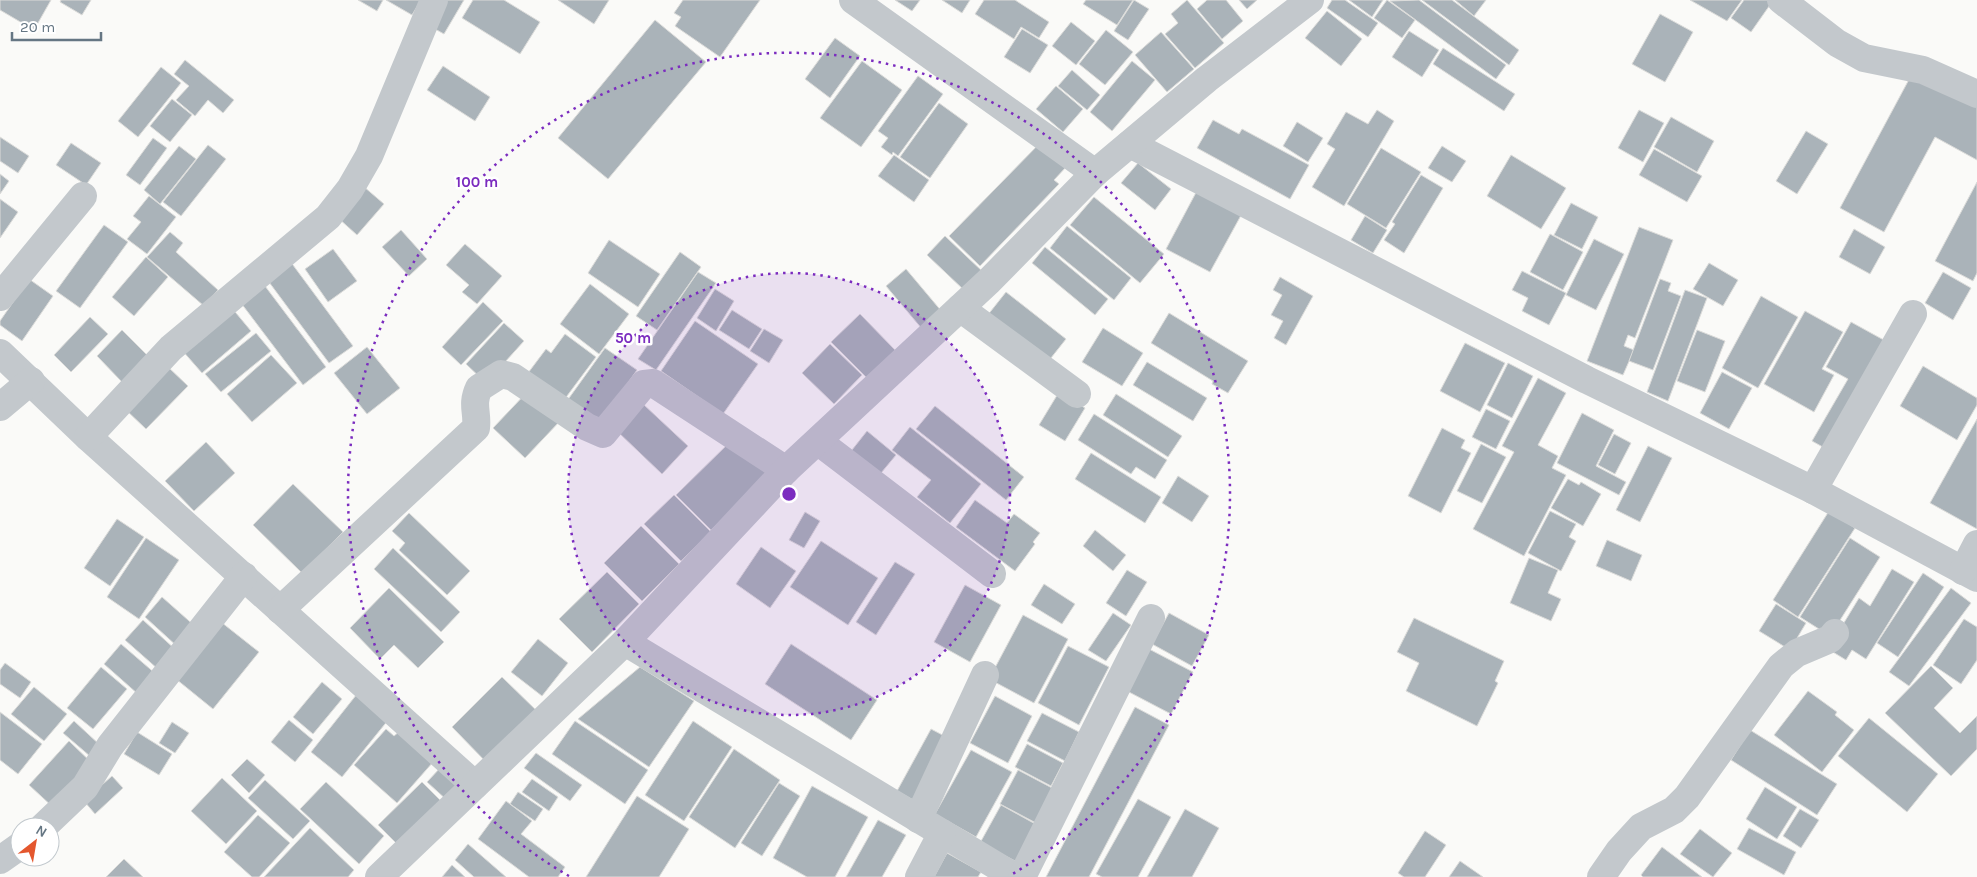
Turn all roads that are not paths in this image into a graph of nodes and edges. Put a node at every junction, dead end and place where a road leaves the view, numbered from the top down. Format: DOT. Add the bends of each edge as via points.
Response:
graph roads {
  1 [pos="434,0"];
  2 [pos="853,0"];
  3 [pos="1310,0"];
  4 [pos="1781,0"];
  5 [pos="1977,94"];
  6 [pos="1130,144"];
  7 [pos="1096,173"];
  8 [pos="83,196"];
  9 [pos="0,297"];
  10 [pos="960,308"];
  11 [pos="1913,314"];
  12 [pos="0,353"];
  13 [pos="31,382"];
  14 [pos="1077,394"];
  15 [pos="0,407"];
  16 [pos="88,437"];
  17 [pos="819,442"];
  18 [pos="786,470"];
  19 [pos="1813,490"];
  20 [pos="1977,544"];
  21 [pos="992,574"];
  22 [pos="1970,575"];
  23 [pos="244,576"];
  24 [pos="280,610"];
  25 [pos="1151,618"];
  26 [pos="1835,633"];
  27 [pos="625,642"];
  28 [pos="985,675"];
  29 [pos="475,785"];
  30 [pos="54,817"];
  31 [pos="918,819"];
  32 [pos="942,833"];
  33 [pos="379,877"];
  34 [pos="919,877"];
  35 [pos="1015,877"];
  36 [pos="1022,877"];
  37 [pos="1601,877"];
  1 -- 16 [label="street" via="369,156 328,218 171,348"];
  2 -- 7 [label="street"];
  3 -- 6 [label="street" via="1207,79"];
  4 -- 5 [label="street" via="1837,43 1864,58 1923,70"];
  6 -- 7 [label="street"];
  6 -- 19 [label="street" via="1587,380"];
  7 -- 10 [label="street"];
  8 -- 9 [label="street"];
  10 -- 14 [label="street"];
  10 -- 17 [label="street"];
  11 -- 19 [label="street"];
  12 -- 13 [label="street"];
  13 -- 15 [label="street"];
  13 -- 16 [label="street"];
  16 -- 23 [label="street"];
  17 -- 18 [label="street"];
  17 -- 21 [label="street"];
  18 -- 24 [label="street" via="653,383 644,384 603,434 587,427 513,377 501,374 479,388 473,406 478,419 476,428"];
  18 -- 27 [label="street"];
  19 -- 22 [label="street"];
  20 -- 22 [label="street"];
  23 -- 24 [label="street"];
  23 -- 30 [label="street" via="110,746 85,787"];
  24 -- 29 [label="street"];
  25 -- 36 [label="street"];
  26 -- 37 [label="street" via="1830,639 1797,652 1781,666 1687,797 1674,810 1641,827"];
  27 -- 29 [label="street"];
  27 -- 31 [label="street"];
  28 -- 31 [label="street"];
  29 -- 33 [label="street"];
  31 -- 32 [label="street"];
  32 -- 34 [label="street"];
  32 -- 35 [label="street"];
}
